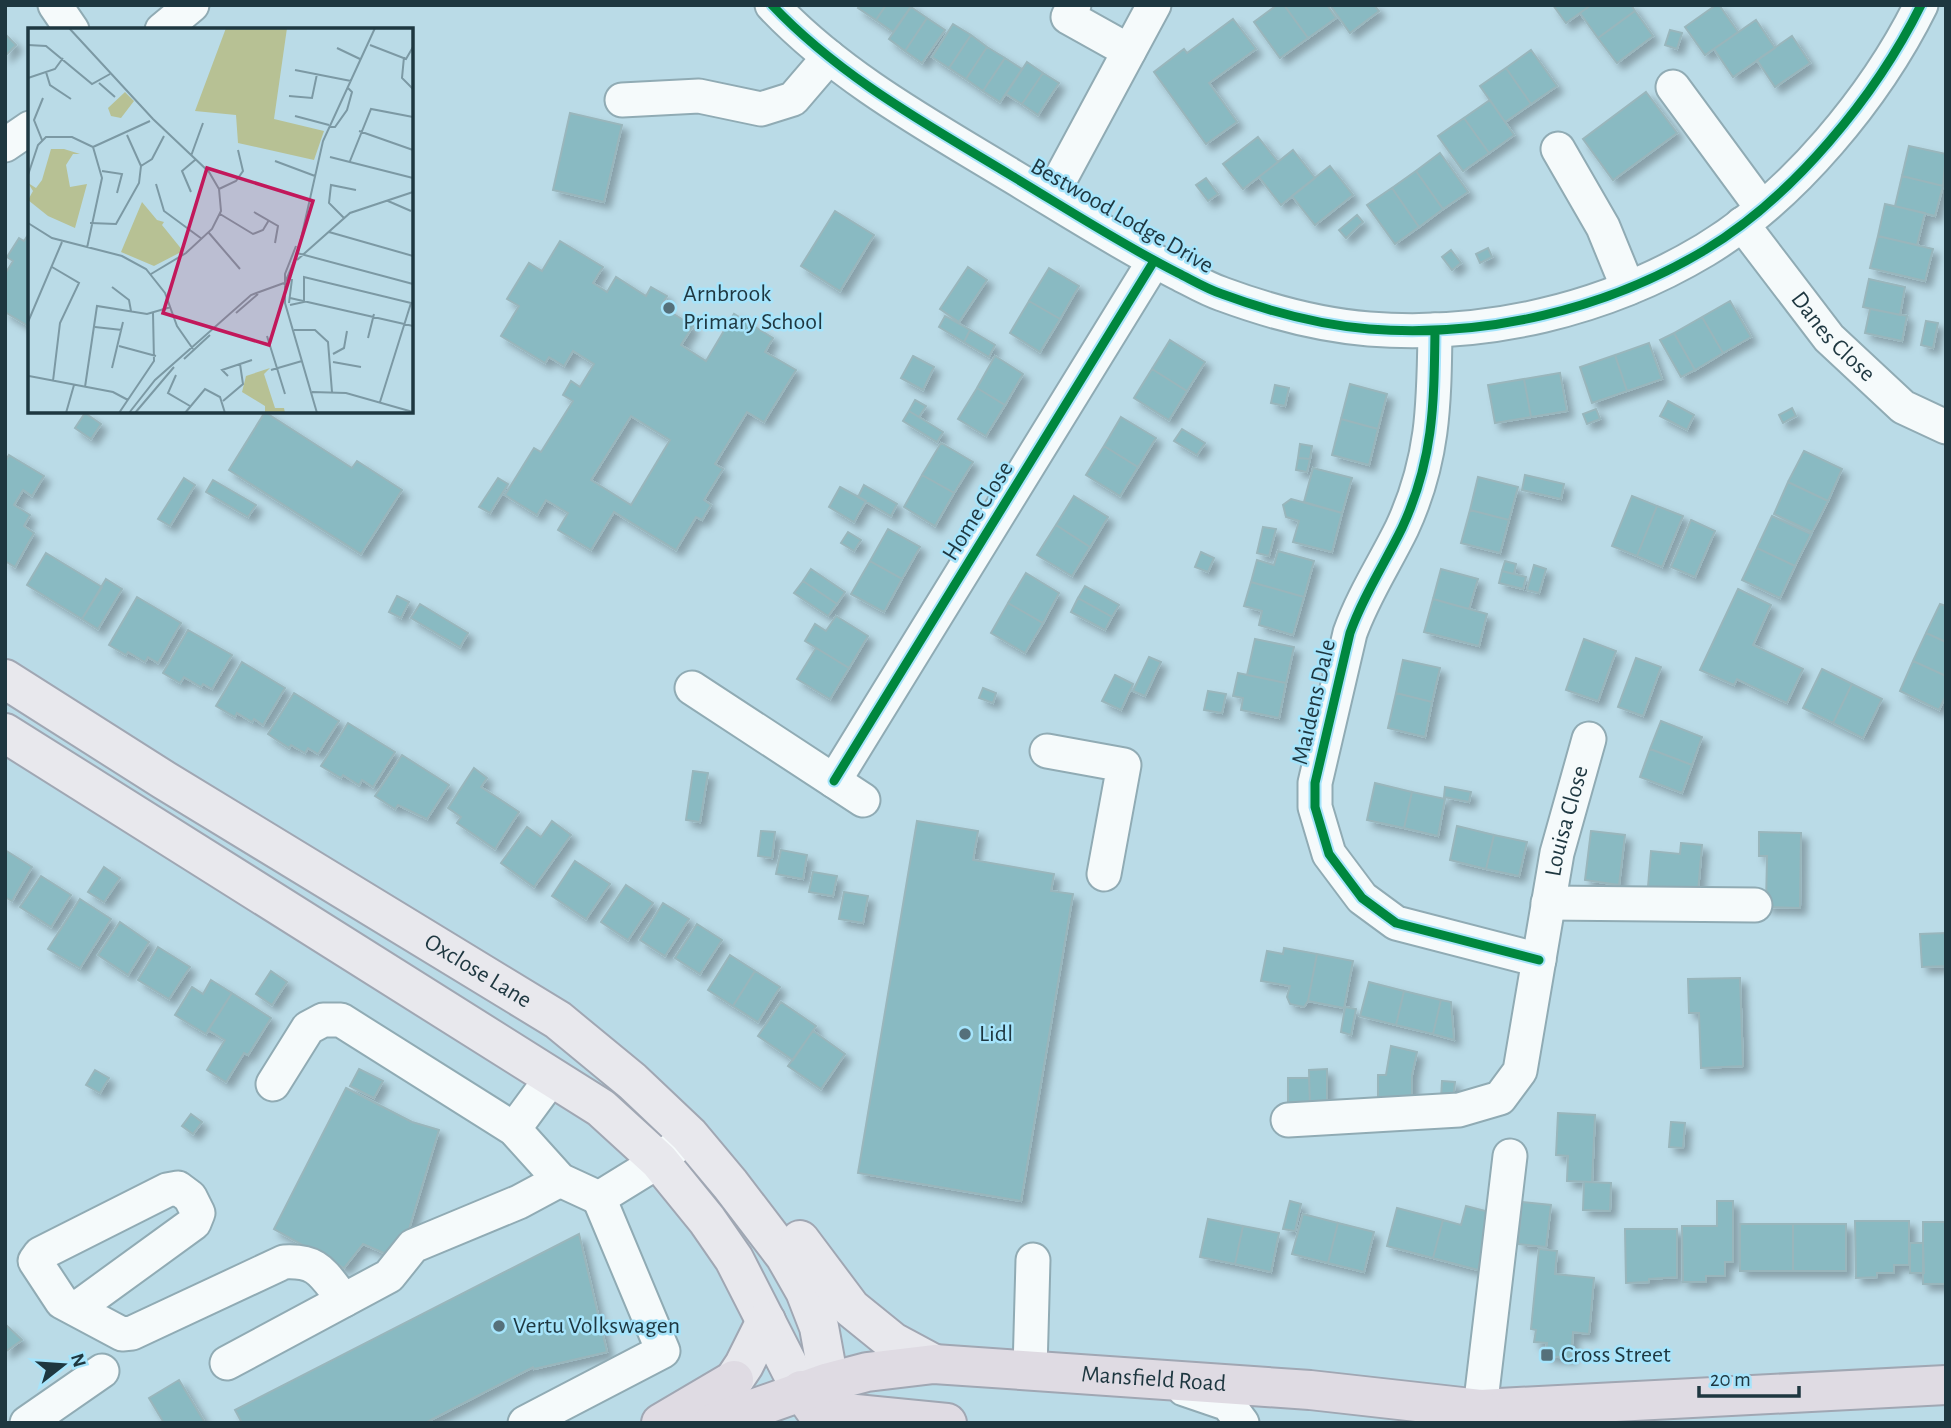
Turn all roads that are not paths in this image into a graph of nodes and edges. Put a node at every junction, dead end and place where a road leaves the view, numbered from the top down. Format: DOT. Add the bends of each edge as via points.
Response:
graph roads {
  1 [pos="55,5"];
  2 [pos="192,5"];
  3 [pos="772,5"];
  4 [pos="1074,5"];
  5 [pos="1154,5"];
  6 [pos="1921,5"];
  7 [pos="71,28"];
  8 [pos="164,28"];
  9 [pos="1129,51"];
  10 [pos="829,57"];
  11 [pos="1673,87"];
  12 [pos="622,100"];
  13 [pos="28,129"];
  14 [pos="5,145"];
  15 [pos="1558,149"];
  16 [pos="1050,198"];
  17 [pos="1752,216"];
  18 [pos="1154,261"];
  19 [pos="1628,288"];
  20 [pos="1435,330"];
  21 [pos="1946,427"];
  22 [pos="5,679"];
  23 [pos="692,688"];
  24 [pos="5,733"];
  25 [pos="1589,739"];
  26 [pos="1047,751"];
  27 [pos="834,781"];
  28 [pos="863,800"];
  29 [pos="1104,874"];
  30 [pos="1548,903"];
  31 [pos="1755,905"];
  32 [pos="1539,960"];
  33 [pos="558,1020"];
  34 [pos="554,1076"];
  35 [pos="273,1084"];
  36 [pos="1288,1121"];
  37 [pos="514,1129"];
  38 [pos="689,1135"];
  39 [pos="1510,1156"];
  40 [pos="659,1161"];
  41 [pos="560,1180"];
  42 [pos="599,1198"];
  43 [pos="1033,1260"];
  44 [pos="344,1300"];
  45 [pos="77,1308"];
  46 [pos="766,1321"];
  47 [pos="227,1363"];
  48 [pos="934,1364"];
  49 [pos="1030,1370"];
  50 [pos="102,1371"];
  51 [pos="1148,1377"];
  52 [pos="734,1380"];
  53 [pos="1946,1385"];
  54 [pos="812,1401"];
  55 [pos="1480,1409"];
  56 [pos="27,1423"];
  57 [pos="525,1423"];
  58 [pos="661,1423"];
  59 [pos="713,1423"];
  60 [pos="947,1423"];
  61 [pos="1242,1423"];
  62 [pos="1397,1423"];
  1 -- 7 [label="street"];
  2 -- 8 [label="street"];
  3 -- 10 [label="street, Bestwood Lodge Drive"];
  4 -- 9 [label="street" via="1068,17"];
  5 -- 9 [label="street"];
  6 -- 17 [label="street, Bestwood Lodge Drive" via="1876,83 1828,141"];
  9 -- 16 [label="street"];
  10 -- 12 [label="street" via="793,99 761,109 699,96"];
  10 -- 16 [label="street, Bestwood Lodge Drive" via="890,102"];
  11 -- 17 [label="street, Danes Close"];
  13 -- 14 [label="street"];
  15 -- 19 [label="street" via="1603,227"];
  16 -- 18 [label="street, Bestwood Lodge Drive"];
  17 -- 19 [label="street, Bestwood Lodge Drive" via="1670,270"];
  17 -- 21 [label="street, Danes Close" via="1829,338 1902,407"];
  18 -- 20 [label="street, Bestwood Lodge Drive" via="1218,293 1295,316 1368,329"];
  18 -- 27 [label="street, Home Close"];
  19 -- 20 [label="street, Bestwood Lodge Drive" via="1521,320"];
  20 -- 32 [label="street, Maidens Dale" via="1428,452 1402,526 1350,633 1315,783 1315,807 1329,854 1362,898 1396,923"];
  22 -- 33 [label="main road, Oxclose Lane"];
  23 -- 27 [label="street"];
  24 -- 34 [label="main road, Oxclose Lane"];
  25 -- 30 [label="street, Louisa Close"];
  26 -- 29 [label="street" via="1124,765"];
  27 -- 28 [label="street"];
  30 -- 31 [label="street"];
  30 -- 32 [label="street"];
  32 -- 36 [label="street" via="1520,1071 1500,1098 1459,1110"];
  33 -- 38 [label="main road, Oxclose Lane"];
  33 -- 48 [label="main road" via="646,1072 718,1139 768,1194 851,1308 893,1342"];
  34 -- 37 [label="street"];
  34 -- 40 [label="main road, Oxclose Lane" via="601,1108"];
  35 -- 37 [label="street" via="308,1028 323,1020 341,1020"];
  37 -- 41 [label="street"];
  38 -- 40 [label="street"];
  38 -- 54 [label="main road, Oxclose Lane" via="785,1256 806,1291 819,1327"];
  39 -- 55 [label="street"];
  40 -- 42 [label="street"];
  40 -- 46 [label="main road, Oxclose Lane" via="734,1259"];
  41 -- 42 [label="street"];
  41 -- 44 [label="street" via="413,1246 389,1276"];
  42 -- 57 [label="street" via="663,1351"];
  43 -- 49 [label="street"];
  44 -- 45 [label="street" via="318,1269 304,1261 284,1262 132,1333 122,1334"];
  44 -- 47 [label="street"];
  46 -- 52 [label="main road"];
  46 -- 54 [label="main road, Oxclose Lane"];
  48 -- 49 [label="highway, Mansfield Road"];
  48 -- 54 [label="highway, Mansfield Road" via="867,1372"];
  49 -- 51 [label="highway, Mansfield Road"];
  50 -- 56 [label="street"];
  51 -- 55 [label="highway, Mansfield Road"];
  51 -- 61 [label="street" via="1228,1404"];
  52 -- 58 [label="highway"];
  53 -- 55 [label="highway, Mansfield Road"];
  54 -- 59 [label="highway, Mansfield Road"];
  54 -- 60 [label="highway, Mansfield Road"];
  55 -- 62 [label="highway, Mansfield Road"];
}
